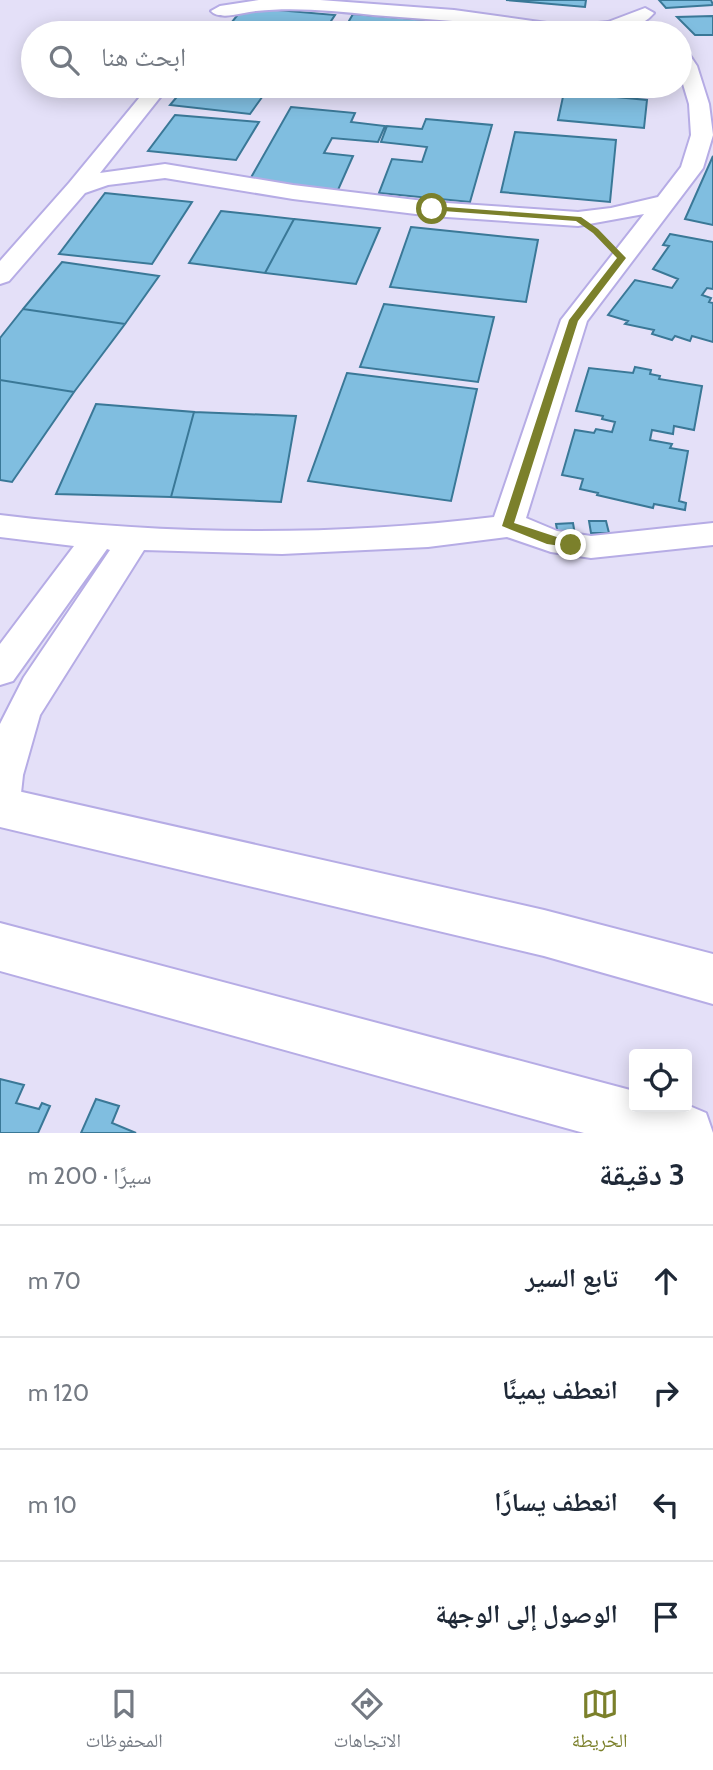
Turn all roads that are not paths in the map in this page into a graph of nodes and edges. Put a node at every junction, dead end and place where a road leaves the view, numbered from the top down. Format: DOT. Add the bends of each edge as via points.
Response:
graph roads {
  1 [pos="265,1"];
  2 [pos="224,5"];
  3 [pos="212,21"];
  4 [pos="481,21"];
  5 [pos="692,86"];
  6 [pos="153,98"];
  7 [pos="130,145"];
  8 [pos="165,171"];
  9 [pos="77,188"];
  10 [pos="668,201"];
  11 [pos="578,219"];
  12 [pos="622,258"];
  13 [pos="0,276"];
  14 [pos="0,526"];
  15 [pos="508,526"];
  16 [pos="713,534"];
  17 [pos="98,538"];
  18 [pos="135,538"];
  19 [pos="0,671"];
  20 [pos="0,802"];
  21 [pos="0,807"];
  22 [pos="0,947"];
  23 [pos="713,979"];
  24 [pos="686,1133"];
  1 -- 2 [label="street"];
  1 -- 4 [label="street"];
  2 -- 3 [label="street"];
  5 -- 10 [label="street" via="702,135 692,168"];
  6 -- 7 [label="street"];
  7 -- 8 [label="street"];
  7 -- 9 [label="street"];
  8 -- 9 [label="street" via="105,179"];
  8 -- 11 [label="street" via="293,192"];
  9 -- 13 [label="street"];
  10 -- 11 [label="street"];
  10 -- 12 [label="street"];
  11 -- 12 [label="street"];
  12 -- 15 [label="street" via="574,320"];
  14 -- 17 [label="street"];
  15 -- 16 [label="street" via="551,541 591,547"];
  15 -- 18 [label="street" via="428,536 282,543"];
  17 -- 18 [label="street"];
  17 -- 19 [label="street"];
  18 -- 20 [label="street" via="22,714"];
  21 -- 23 [label="street" via="544,933"];
  22 -- 24 [label="street"];
}
